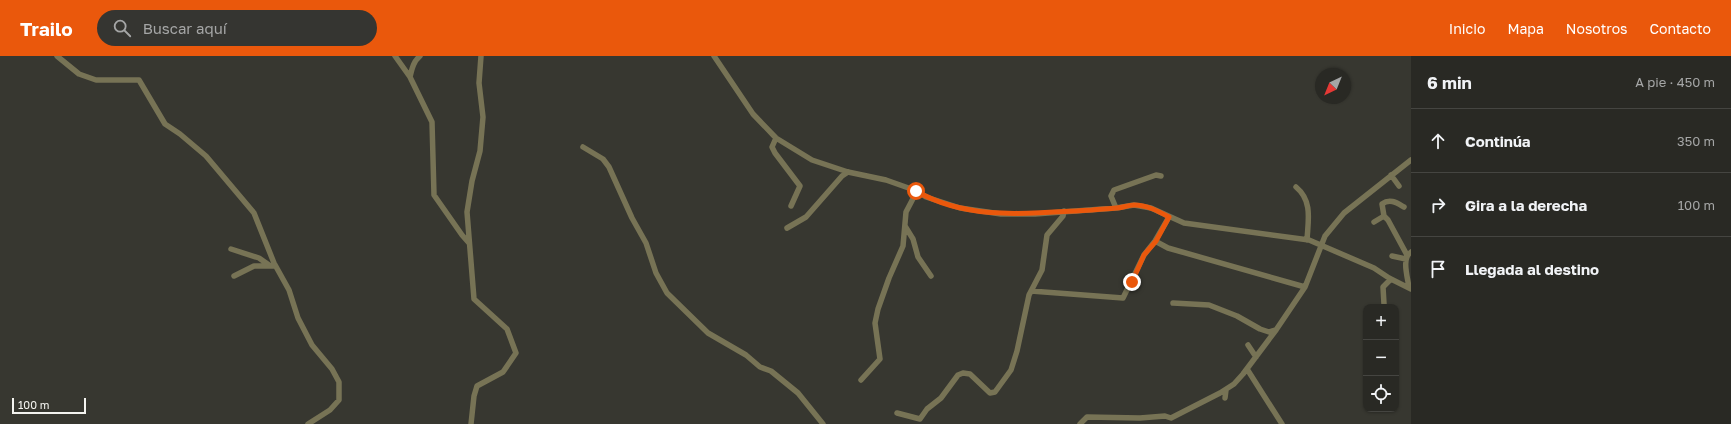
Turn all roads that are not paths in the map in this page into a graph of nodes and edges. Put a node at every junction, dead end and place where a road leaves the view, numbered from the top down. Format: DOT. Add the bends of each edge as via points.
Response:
graph roads {
  1 [pos="57,56"];
  2 [pos="395,56"];
  3 [pos="420,56"];
  4 [pos="481,56"];
  5 [pos="714,56"];
  6 [pos="410,77"];
  7 [pos="776,138"];
  8 [pos="583,147"];
  9 [pos="1411,160"];
  10 [pos="848,172"];
  11 [pos="1392,175"];
  12 [pos="1161,176"];
  13 [pos="1399,186"];
  14 [pos="1296,187"];
  15 [pos="916,191"];
  16 [pos="791,206"];
  17 [pos="1116,208"];
  18 [pos="1404,208"];
  19 [pos="1064,212"];
  20 [pos="1384,216"];
  21 [pos="1169,217"];
  22 [pos="1374,222"];
  23 [pos="905,226"];
  24 [pos="787,228"];
  25 [pos="1307,240"];
  26 [pos="1156,241"];
  27 [pos="469,242"];
  28 [pos="1322,245"];
  29 [pos="231,249"];
  30 [pos="1408,255"];
  31 [pos="1392,256"];
  32 [pos="272,265"];
  33 [pos="234,276"];
  34 [pos="931,276"];
  35 [pos="1391,279"];
  36 [pos="1305,287"];
  37 [pos="1410,289"];
  38 [pos="1031,291"];
  39 [pos="1173,303"];
  40 [pos="1384,304"];
  41 [pos="1276,330"];
  42 [pos="1248,345"];
  43 [pos="1256,357"];
  44 [pos="1247,369"];
  45 [pos="861,380"];
  46 [pos="1226,390"];
  47 [pos="1225,398"];
  48 [pos="897,414"];
  49 [pos="308,424"];
  50 [pos="471,424"];
  51 [pos="823,424"];
  52 [pos="1080,424"];
  53 [pos="1282,424"];
  1 -- 32 [label="street" via="79,74 96,80 139,80 164,124 206,156 254,213"];
  2 -- 6 [label="street"];
  3 -- 6 [label="street" via="413,65"];
  4 -- 27 [label="street" via="479,83 483,117 480,151 467,212"];
  5 -- 7 [label="street" via="753,114"];
  6 -- 27 [label="street" via="432,122 434,195"];
  7 -- 10 [label="street" via="812,160"];
  7 -- 16 [label="street" via="772,147 800,186"];
  8 -- 51 [label="street" via="603,159 609,167 667,293 708,332 746,355 760,367 771,371 798,393"];
  9 -- 11 [label="street"];
  10 -- 15 [label="street" via="886,180"];
  10 -- 24 [label="street" via="806,217"];
  11 -- 13 [label="street"];
  11 -- 28 [label="street" via="1342,215 1325,236"];
  12 -- 17 [label="street" via="1114,190 1111,196"];
  14 -- 25 [label="street" via="1307,202"];
  15 -- 19 [label="street" via="960,208 994,213"];
  15 -- 23 [label="street" via="906,212"];
  17 -- 19 [label="street"];
  17 -- 21 [label="street" via="1134,205 1151,208"];
  18 -- 20 [label="street" via="1392,201 1386,202 1382,204"];
  19 -- 38 [label="street" via="1047,235 1042,270"];
  20 -- 22 [label="street"];
  20 -- 30 [label="street"];
  21 -- 25 [label="street" via="1184,224"];
  21 -- 26 [label="street"];
  23 -- 34 [label="street" via="913,238 918,257"];
  23 -- 45 [label="street" via="903,246 878,309 876,323 880,359"];
  25 -- 28 [label="street"];
  26 -- 36 [label="street" via="1168,248"];
  26 -- 38 [label="street" via="1144,255 1123,298"];
  27 -- 50 [label="street" via="474,299 507,329 516,353 503,372 477,386"];
  28 -- 35 [label="street" via="1374,268"];
  28 -- 36 [label="street"];
  29 -- 32 [label="street"];
  30 -- 31 [label="street"];
  30 -- 37 [label="street" via="1406,273"];
  32 -- 33 [label="street" via="254,266"];
  32 -- 49 [label="street" via="289,290 298,318 312,345 332,369 339,382 339,400 330,410"];
  35 -- 37 [label="street"];
  35 -- 40 [label="street" via="1383,287"];
  36 -- 41 [label="street"];
  38 -- 48 [label="street" via="1011,370 995,392 989,392 970,374 963,373 958,375 941,398 927,409 920,419"];
  39 -- 41 [label="street" via="1209,305 1260,329 1269,332"];
  41 -- 43 [label="street"];
  42 -- 43 [label="street"];
  43 -- 44 [label="street"];
  44 -- 46 [label="street"];
  44 -- 53 [label="street"];
  46 -- 47 [label="street"];
  46 -- 52 [label="street" via="1171,418 1087,417"];
}
